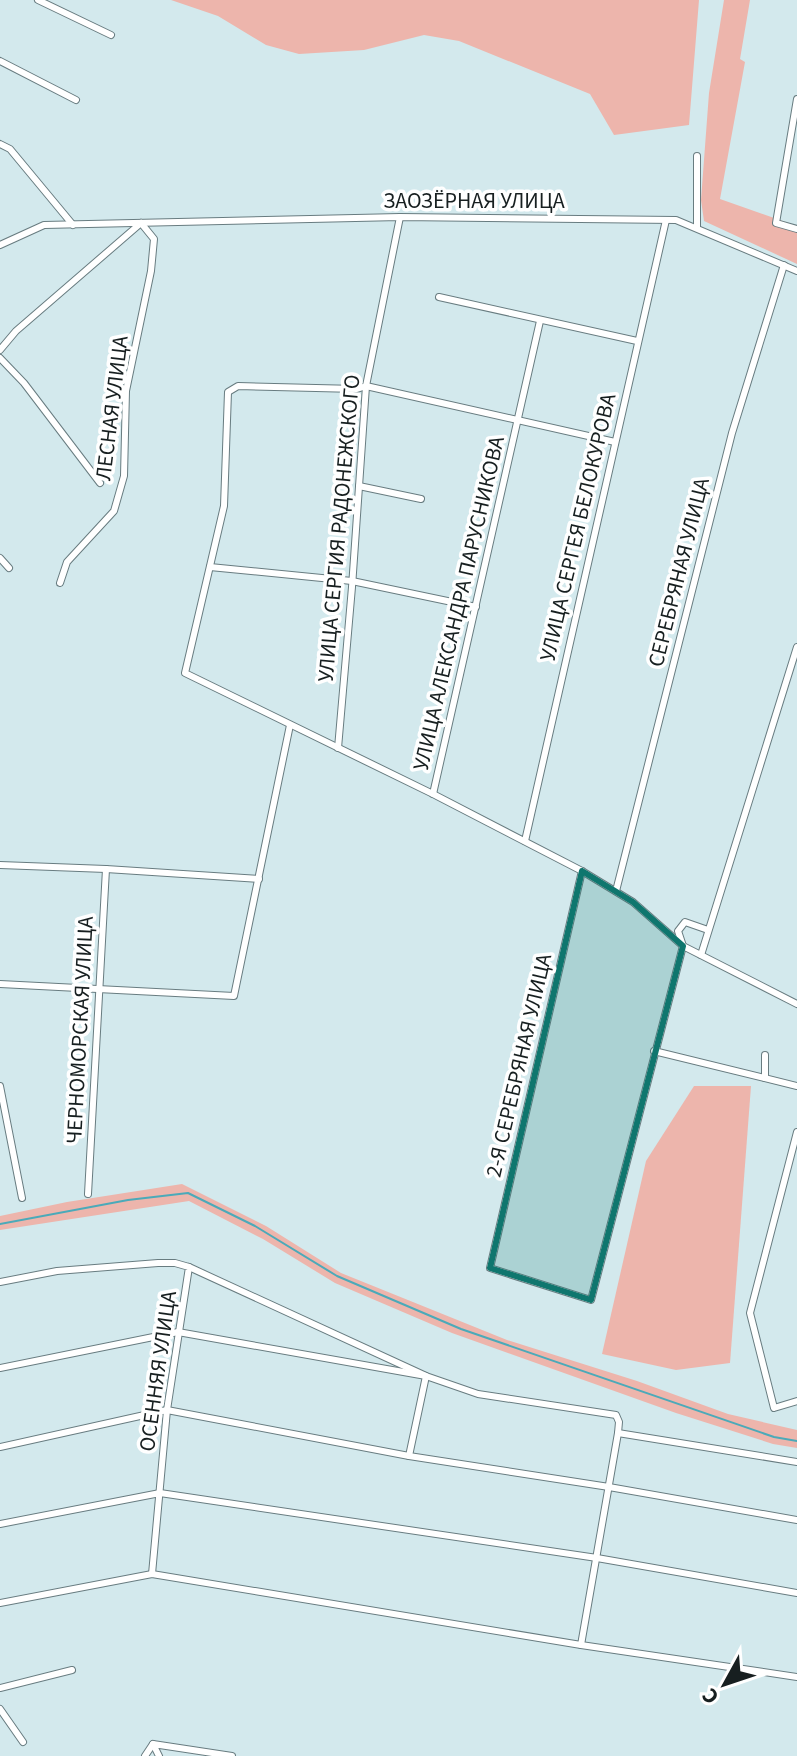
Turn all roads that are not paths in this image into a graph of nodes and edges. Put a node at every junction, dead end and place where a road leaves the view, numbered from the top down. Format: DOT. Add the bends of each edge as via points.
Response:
graph roads {
  1 [pos="38,0"];
  2 [pos="111,35"];
  3 [pos="0,61"];
  4 [pos="797,99"];
  5 [pos="76,100"];
  6 [pos="0,144"];
  7 [pos="697,156"];
  8 [pos="400,217"];
  9 [pos="666,220"];
  10 [pos="141,223"];
  11 [pos="73,225"];
  12 [pos="697,227"];
  13 [pos="797,229"];
  14 [pos="0,245"];
  15 [pos="784,265"];
  16 [pos="797,271"];
  17 [pos="439,297"];
  18 [pos="540,321"];
  19 [pos="637,341"];
  20 [pos="0,350"];
  21 [pos="0,358"];
  22 [pos="366,386"];
  23 [pos="518,419"];
  24 [pos="615,442"];
  25 [pos="100,483"];
  26 [pos="359,486"];
  27 [pos="421,499"];
  28 [pos="0,558"];
  29 [pos="210,567"];
  30 [pos="9,568"];
  31 [pos="352,581"];
  32 [pos="60,583"];
  33 [pos="476,607"];
  34 [pos="797,647"];
  35 [pos="290,725"];
  36 [pos="338,748"];
  37 [pos="433,794"];
  38 [pos="525,841"];
  39 [pos="0,865"];
  40 [pos="106,869"];
  41 [pos="582,871"];
  42 [pos="259,879"];
  43 [pos="616,891"];
  44 [pos="708,930"];
  45 [pos="683,946"];
  46 [pos="701,955"];
  47 [pos="0,984"];
  48 [pos="98,989"];
  49 [pos="797,1004"];
  50 [pos="654,1051"];
  51 [pos="765,1055"];
  52 [pos="765,1078"];
  53 [pos="0,1086"];
  54 [pos="797,1086"];
  55 [pos="797,1132"];
  56 [pos="793,1148"];
  57 [pos="797,1160"];
  58 [pos="88,1194"];
  59 [pos="22,1198"];
  60 [pos="189,1267"];
  61 [pos="0,1282"];
  62 [pos="178,1332"];
  63 [pos="0,1368"];
  64 [pos="426,1376"];
  65 [pos="797,1401"];
  66 [pos="167,1410"];
  67 [pos="618,1433"];
  68 [pos="0,1447"];
  69 [pos="409,1456"];
  70 [pos="797,1462"];
  71 [pos="609,1487"];
  72 [pos="160,1493"];
  73 [pos="797,1520"];
  74 [pos="0,1524"];
  75 [pos="597,1558"];
  76 [pos="152,1574"];
  77 [pos="797,1593"];
  78 [pos="0,1603"];
  79 [pos="581,1645"];
  80 [pos="72,1670"];
  81 [pos="797,1677"];
  82 [pos="0,1688"];
  83 [pos="0,1709"];
  84 [pos="23,1742"];
  85 [pos="153,1744"];
  86 [pos="145,1756"];
  87 [pos="159,1756"];
  88 [pos="232,1756"];
  1 -- 2 [label="street"];
  3 -- 5 [label="street"];
  4 -- 13 [label="street" via="776,223"];
  6 -- 11 [label="street" via="10,149"];
  7 -- 12 [label="street"];
  8 -- 9 [label="street, ЗАОЗЁРНАЯ УЛИЦА"];
  8 -- 10 [label="street, ЗАОЗЁРНАЯ УЛИЦА"];
  8 -- 22 [label="street, УЛИЦА СЕРГИЯ РАДОНЕЖСКОГО"];
  9 -- 12 [label="street, ЗАОЗЁРНАЯ УЛИЦА"];
  9 -- 19 [label="street, УЛИЦА СЕРГЕЯ БЕЛОКУРОВА"];
  10 -- 11 [label="street, ЗАОЗЁРНАЯ УЛИЦА"];
  10 -- 20 [label="street"];
  10 -- 32 [label="street, ЛЕСНАЯ УЛИЦА" via="154,239 126,391 124,476 114,511 67,562"];
  11 -- 14 [label="street, ЗАОЗЁРНАЯ УЛИЦА" via="44,225"];
  12 -- 15 [label="street, ЗАОЗЁРНАЯ УЛИЦА"];
  15 -- 16 [label="street, ЗАОЗЁРНАЯ УЛИЦА"];
  15 -- 43 [label="street, СЕРЕБРЯНАЯ УЛИЦА" via="732,433"];
  17 -- 18 [label="street"];
  18 -- 19 [label="street"];
  18 -- 23 [label="street, УЛИЦА АЛЕКСАНДРА ПАРУСНИКОВА"];
  19 -- 24 [label="street, УЛИЦА СЕРГЕЯ БЕЛОКУРОВА"];
  21 -- 25 [label="street"];
  22 -- 23 [label="street"];
  22 -- 26 [label="street, УЛИЦА СЕРГИЯ РАДОНЕЖСКОГО"];
  22 -- 29 [label="street" via="238,386 228,392 224,506"];
  23 -- 24 [label="street"];
  23 -- 33 [label="street, УЛИЦА АЛЕКСАНДРА ПАРУСНИКОВА"];
  24 -- 38 [label="street, УЛИЦА СЕРГЕЯ БЕЛОКУРОВА"];
  26 -- 27 [label="street"];
  26 -- 31 [label="street, УЛИЦА СЕРГИЯ РАДОНЕЖСКОГО"];
  28 -- 30 [label="street"];
  29 -- 31 [label="street"];
  29 -- 35 [label="street" via="185,673"];
  31 -- 33 [label="street"];
  31 -- 36 [label="street, УЛИЦА СЕРГИЯ РАДОНЕЖСКОГО"];
  33 -- 37 [label="street, УЛИЦА АЛЕКСАНДРА ПАРУСНИКОВА"];
  34 -- 44 [label="street"];
  35 -- 36 [label="street"];
  35 -- 42 [label="street"];
  36 -- 37 [label="street"];
  37 -- 38 [label="street"];
  38 -- 41 [label="street"];
  39 -- 40 [label="street"];
  40 -- 42 [label="street"];
  40 -- 48 [label="street, ЧЕРНОМОРСКАЯ УЛИЦА"];
  41 -- 43 [label="street"];
  41 -- 50 [label="street, 2-Я СЕРЕБРЯНАЯ УЛИЦА" via="490,1268 591,1300"];
  42 -- 48 [label="street" via="234,996"];
  43 -- 45 [label="street"];
  44 -- 45 [label="street" via="691,922 681,925 677,935"];
  44 -- 46 [label="street"];
  45 -- 46 [label="street"];
  45 -- 50 [label="street"];
  46 -- 49 [label="street"];
  47 -- 48 [label="street"];
  48 -- 58 [label="street, ЧЕРНОМОРСКАЯ УЛИЦА"];
  50 -- 52 [label="street"];
  51 -- 52 [label="street"];
  52 -- 54 [label="street"];
  53 -- 59 [label="street"];
  55 -- 56 [label="street"];
  56 -- 57 [label="street"];
  56 -- 65 [label="street" via="750,1313 774,1408"];
  60 -- 61 [label="street, ОСЕННЯЯ УЛИЦА" via="158,1263 57,1271"];
  60 -- 62 [label="street, ОСЕННЯЯ УЛИЦА"];
  60 -- 64 [label="street"];
  62 -- 63 [label="street"];
  62 -- 64 [label="street"];
  62 -- 66 [label="street, ОСЕННЯЯ УЛИЦА"];
  64 -- 67 [label="street" via="478,1394 616,1415"];
  64 -- 69 [label="street"];
  66 -- 68 [label="street"];
  66 -- 69 [label="street"];
  66 -- 72 [label="street, ОСЕННЯЯ УЛИЦА"];
  67 -- 70 [label="street"];
  67 -- 71 [label="street"];
  69 -- 71 [label="street"];
  71 -- 73 [label="street"];
  71 -- 75 [label="street"];
  72 -- 74 [label="street"];
  72 -- 75 [label="street"];
  72 -- 76 [label="street, ОСЕННЯЯ УЛИЦА"];
  75 -- 77 [label="street"];
  75 -- 79 [label="street"];
  76 -- 78 [label="street"];
  76 -- 79 [label="street"];
  79 -- 81 [label="street"];
  80 -- 82 [label="street"];
  83 -- 84 [label="street"];
  85 -- 86 [label="street"];
  85 -- 87 [label="street"];
  85 -- 88 [label="street"];
}
